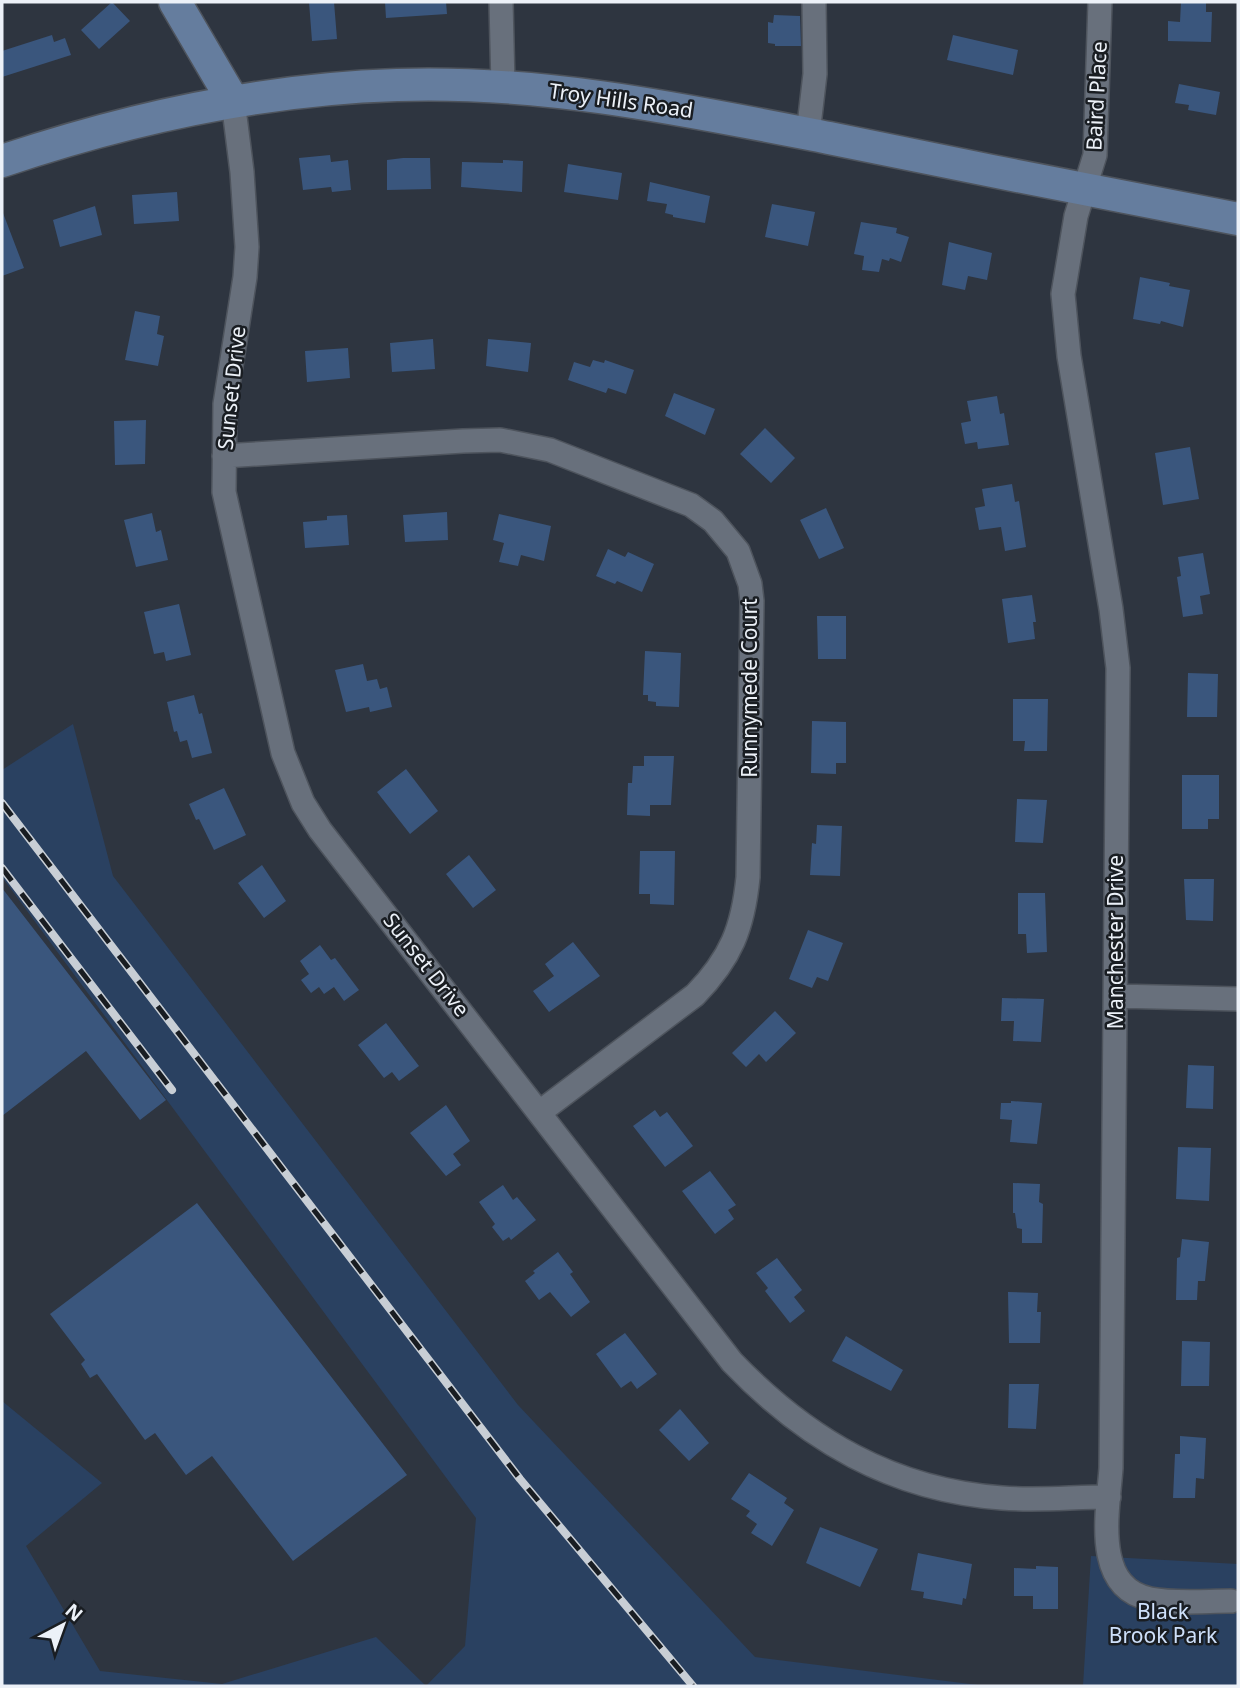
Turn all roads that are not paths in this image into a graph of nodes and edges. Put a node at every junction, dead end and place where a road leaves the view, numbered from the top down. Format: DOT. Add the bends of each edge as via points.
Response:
graph roads {
  1 [pos="175,2"];
  2 [pos="501,2"];
  3 [pos="814,2"];
  4 [pos="1100,2"];
  5 [pos="503,86"];
  6 [pos="233,102"];
  7 [pos="808,134"];
  8 [pos="2,161"];
  9 [pos="1085,190"];
  10 [pos="1238,219"];
  11 [pos="224,456"];
  12 [pos="1116,996"];
  13 [pos="1238,999"];
  14 [pos="540,1112"];
  15 [pos="1109,1497"];
  16 [pos="1231,1601"];
  1 -- 6 [label="main road"];
  2 -- 5 [label="street"];
  3 -- 7 [label="street" via="815,74"];
  4 -- 9 [label="street, Baird Place" via="1095,155"];
  5 -- 6 [label="main road, Troy Hills Road" via="397,85 276,94"];
  5 -- 7 [label="main road, Troy Hills Road" via="573,92"];
  6 -- 8 [label="main road, Troy Hills Road" via="79,135"];
  6 -- 11 [label="street, Sunset Drive" via="247,247 225,404"];
  7 -- 9 [label="main road, Troy Hills Road"];
  9 -- 10 [label="main road, Troy Hills Road"];
  9 -- 12 [label="street, Manchester Drive" via="1063,293 1118,668"];
  11 -- 14 [label="street, Sunset Drive" via="224,492 283,753 303,803"];
  11 -- 14 [label="street, Runnymede Court" via="463,441 526,444 679,499 713,521 738,551 752,601 748,877 739,929 721,965 695,995"];
  12 -- 13 [label="street"];
  12 -- 15 [label="street, Manchester Drive"];
  14 -- 15 [label="street, Sunset Drive" via="732,1362 795,1421 871,1466 961,1493 1027,1499"];
  15 -- 16 [label="street, Manchester Drive" via="1107,1542 1112,1569 1128,1590 1152,1600"];
}
